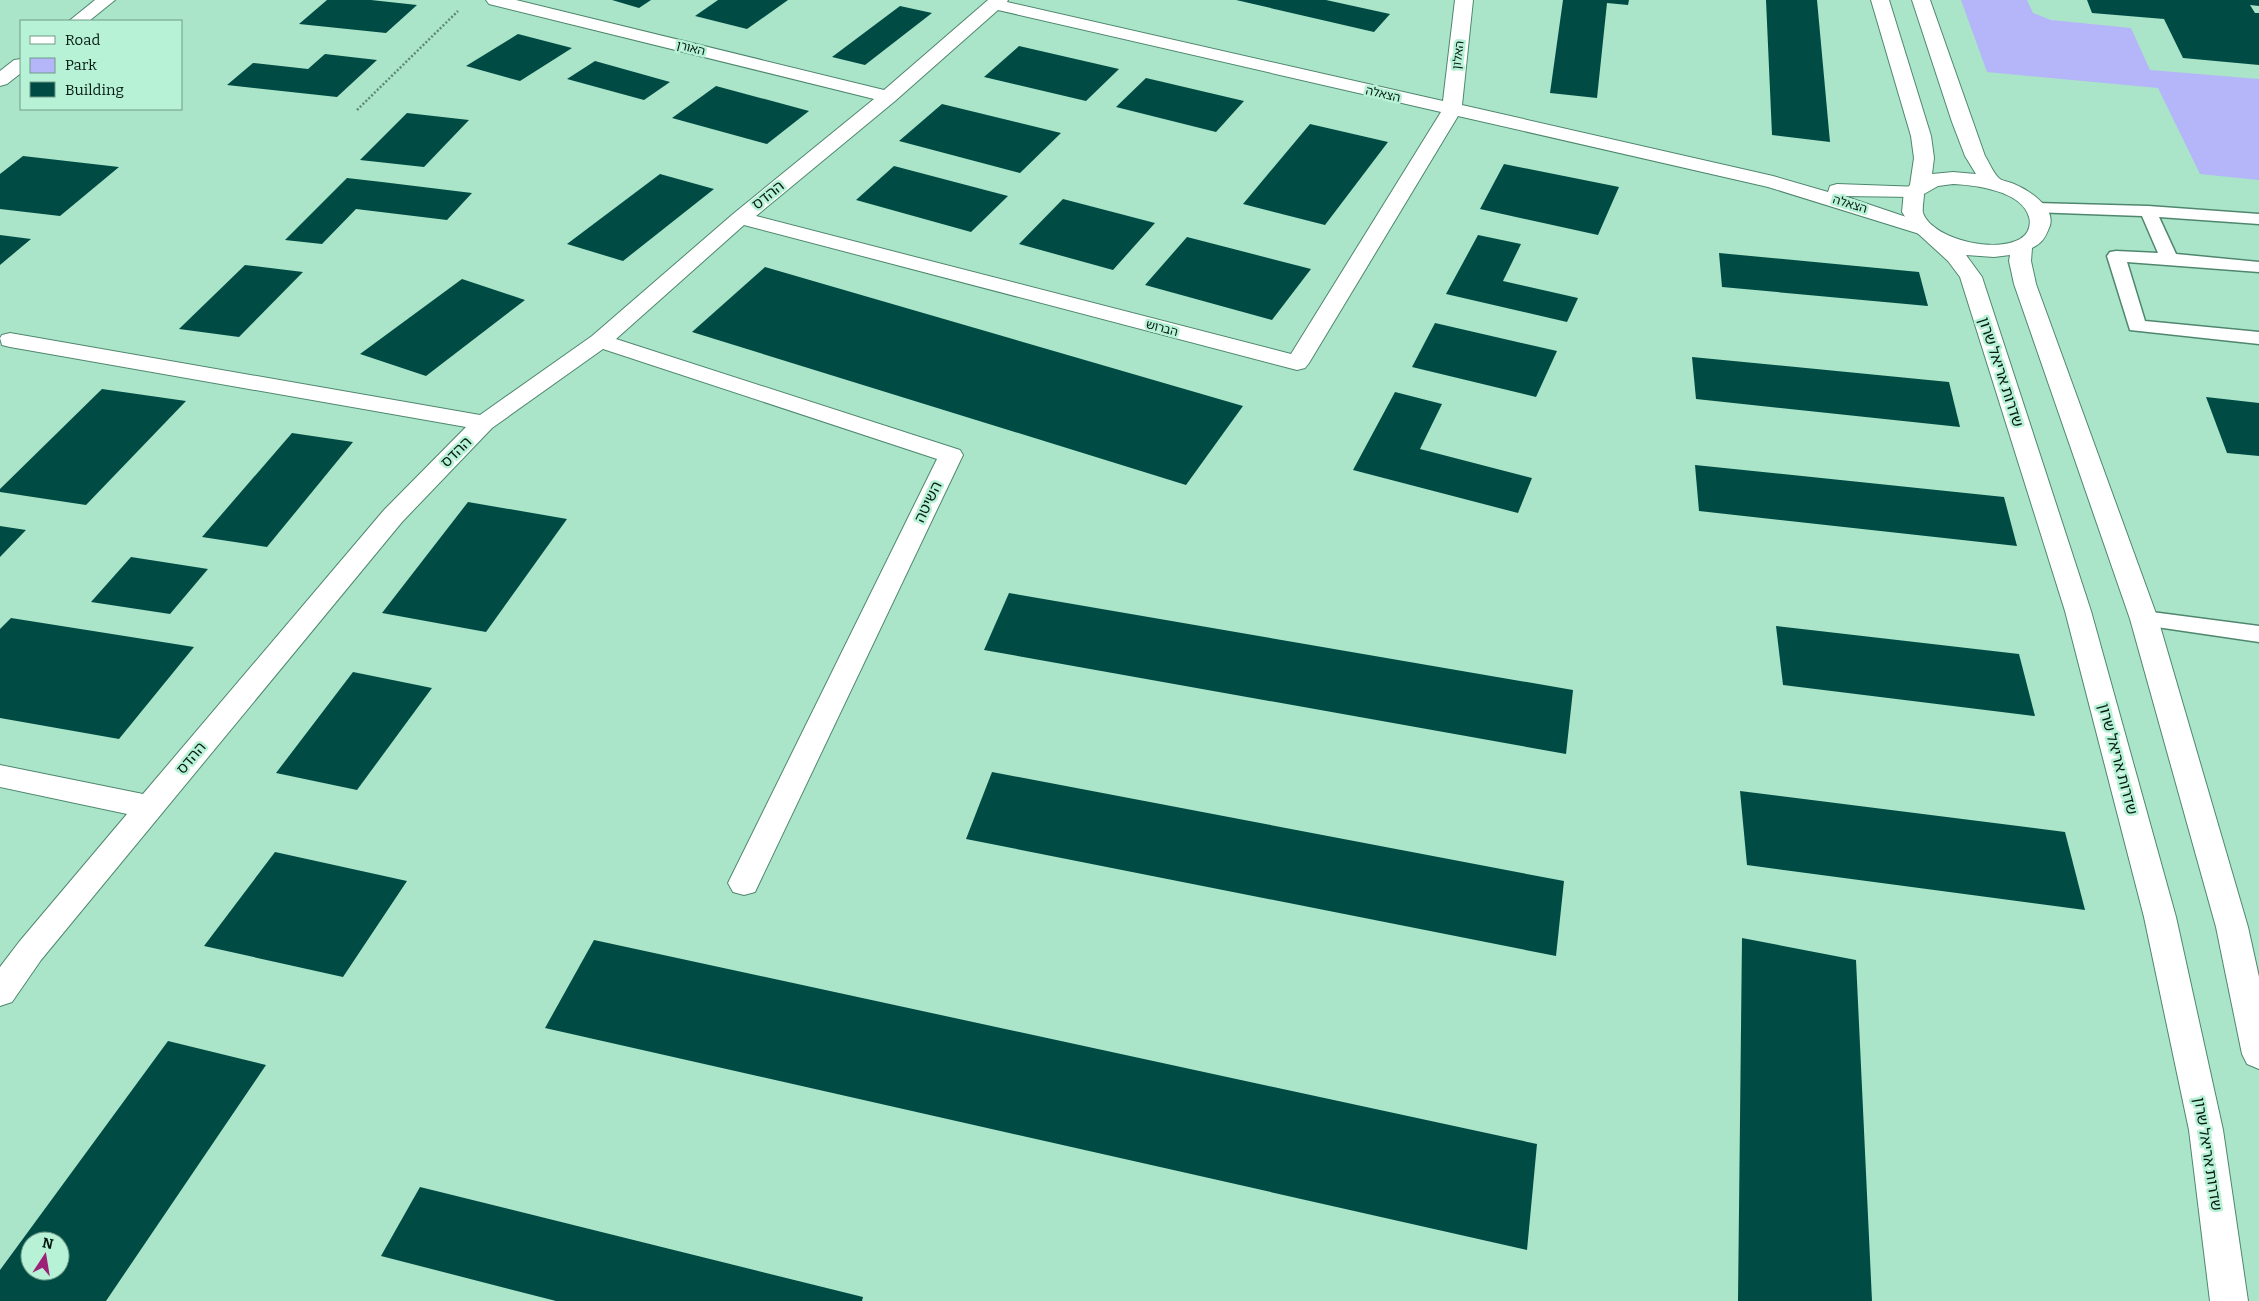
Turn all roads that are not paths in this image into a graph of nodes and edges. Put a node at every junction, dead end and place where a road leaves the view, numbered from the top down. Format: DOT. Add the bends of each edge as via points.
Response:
graph roads {
  1 [pos="106,0"];
  2 [pos="495,0"];
  3 [pos="1464,0"];
  4 [pos="1880,0"];
  5 [pos="1921,0"];
  6 [pos="996,2"];
  7 [pos="79,20"];
  8 [pos="20,65"];
  9 [pos="0,80"];
  10 [pos="888,97"];
  11 [pos="1452,109"];
  12 [pos="1773,182"];
  13 [pos="1992,183"];
  14 [pos="1917,188"];
  15 [pos="2035,208"];
  16 [pos="2148,211"];
  17 [pos="740,218"];
  18 [pos="2259,218"];
  19 [pos="1933,235"];
  20 [pos="2022,246"];
  21 [pos="2169,259"];
  22 [pos="2259,267"];
  23 [pos="2259,338"];
  24 [pos="10,340"];
  25 [pos="600,341"];
  26 [pos="484,423"];
  27 [pos="2144,618"];
  28 [pos="2259,634"];
  29 [pos="0,776"];
  30 [pos="150,807"];
  31 [pos="744,883"];
  32 [pos="0,992"];
  33 [pos="2259,1054"];
  34 [pos="2229,1301"];
  1 -- 7 [label="street"];
  2 -- 10 [label="street, האורן"];
  3 -- 11 [label="street, האלון"];
  4 -- 14 [label="street" via="1921,136 1924,158"];
  5 -- 13 [label="street" via="1962,122 1977,160"];
  6 -- 10 [label="street, ההדס"];
  6 -- 11 [label="street, הצאלה"];
  8 -- 9 [label="street"];
  10 -- 17 [label="street, ההדס"];
  11 -- 12 [label="street, הצאלה"];
  11 -- 17 [label="street, הברוש" via="1297,363"];
  12 -- 14 [label="street, הצאלה" via="1836,190"];
  12 -- 19 [label="street, הצאלה" via="1865,208"];
  13 -- 14 [label="street, הצאלה" via="1943,178"];
  13 -- 15 [label="street, הצאלה" via="2016,193"];
  14 -- 19 [label="street" via="1911,201 1914,214"];
  15 -- 16 [label="lane"];
  15 -- 20 [label="street" via="2040,218 2040,230 2033,240"];
  16 -- 18 [label="lane"];
  16 -- 21 [label="lane"];
  17 -- 25 [label="street, ההדס"];
  19 -- 20 [label="street, הצאלה" via="1959,247 1983,250 2008,250"];
  19 -- 34 [label="street, שדרות אריאל שרון" via="1956,256 1971,277 2078,612 2162,926 2206,1130"];
  20 -- 27 [label="street" via="2020,261 2025,284"];
  21 -- 22 [label="lane"];
  21 -- 23 [label="lane" via="2116,256 2138,326"];
  24 -- 26 [label="street"];
  25 -- 26 [label="street, ההדס"];
  25 -- 31 [label="street, השיטה" via="951,455"];
  26 -- 30 [label="street, ההדס" via="392,516"];
  27 -- 28 [label="lane"];
  27 -- 33 [label="street" via="2232,927"];
  29 -- 30 [label="street"];
  30 -- 32 [label="street, ההדס" via="30,951"];
}
